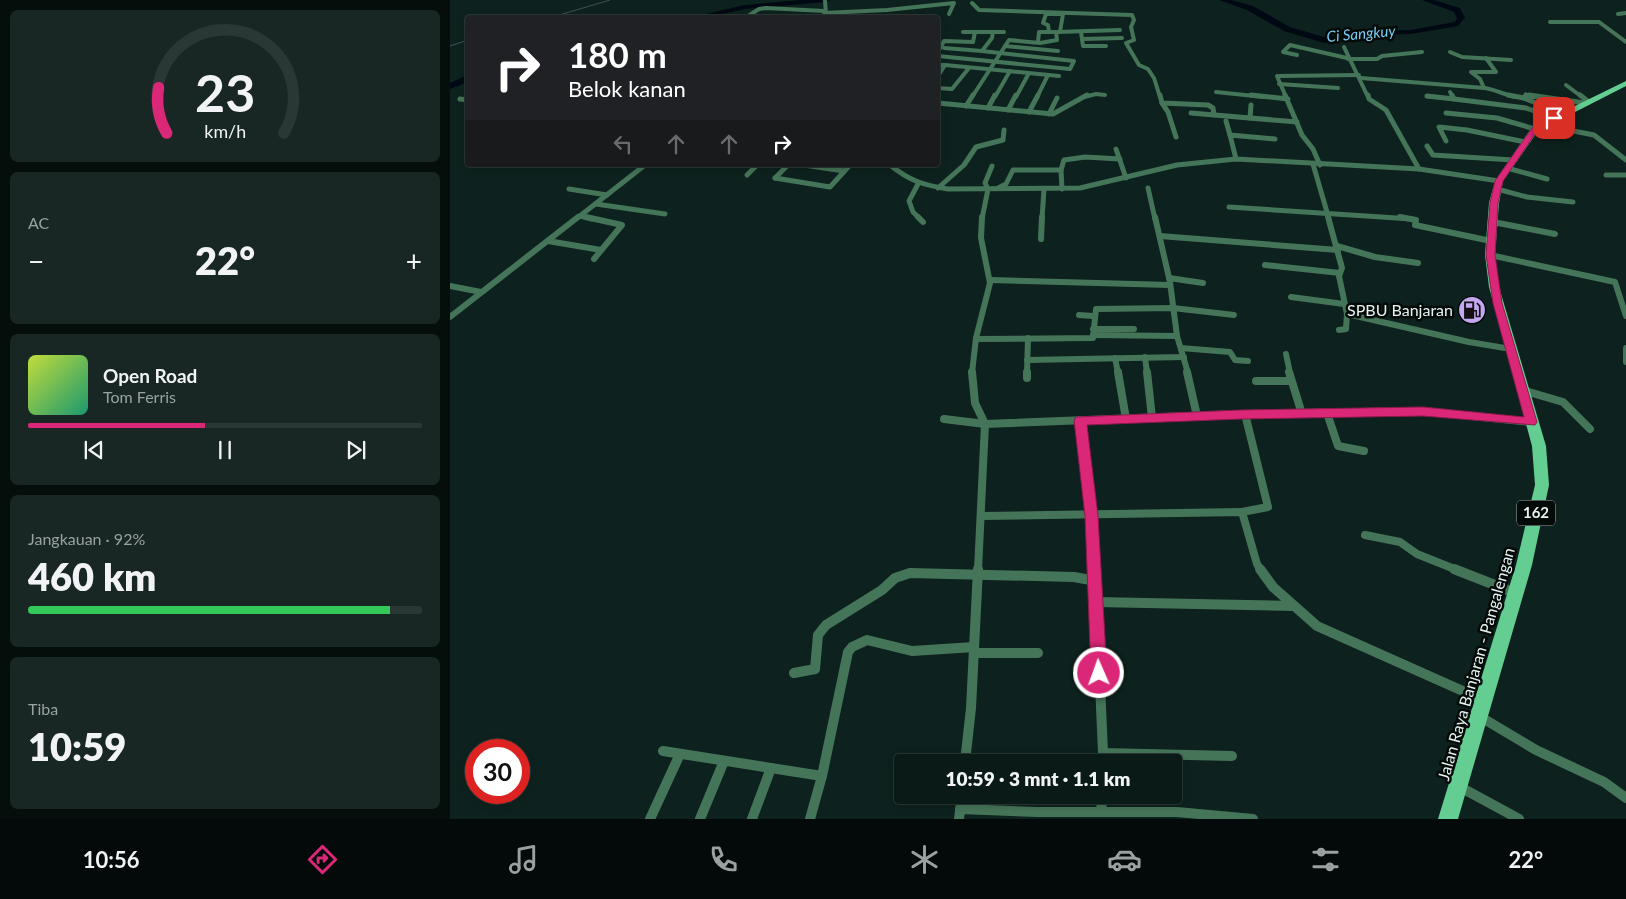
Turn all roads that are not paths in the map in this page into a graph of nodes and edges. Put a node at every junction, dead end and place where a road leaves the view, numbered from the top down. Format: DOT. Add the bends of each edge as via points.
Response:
graph roads {
  1 [pos="825,0"];
  2 [pos="972,3"];
  3 [pos="824,10"];
  4 [pos="855,12"];
  5 [pos="1626,13"];
  6 [pos="949,14"];
  7 [pos="1618,14"];
  8 [pos="750,15"];
  9 [pos="827,15"];
  10 [pos="854,15"];
  11 [pos="1550,22"];
  12 [pos="963,32"];
  13 [pos="975,32"];
  14 [pos="993,32"];
  15 [pos="1004,32"];
  16 [pos="1049,32"];
  17 [pos="1058,32"];
  18 [pos="1081,32"];
  19 [pos="1082,38"];
  20 [pos="1038,42"];
  21 [pos="1626,42"];
  22 [pos="1005,46"];
  23 [pos="1106,46"];
  24 [pos="1344,47"];
  25 [pos="944,48"];
  26 [pos="940,50"];
  27 [pos="1058,51"];
  28 [pos="982,52"];
  29 [pos="1422,52"];
  30 [pos="1450,52"];
  31 [pos="940,54"];
  32 [pos="1001,54"];
  33 [pos="1297,55"];
  34 [pos="1468,57"];
  35 [pos="1347,58"];
  36 [pos="1486,58"];
  37 [pos="1511,60"];
  38 [pos="995,61"];
  39 [pos="940,65"];
  40 [pos="945,65"];
  41 [pos="969,68"];
  42 [pos="989,70"];
  43 [pos="1478,71"];
  44 [pos="1010,72"];
  45 [pos="940,73"];
  46 [pos="1028,73"];
  47 [pos="1048,75"];
  48 [pos="1059,76"];
  49 [pos="1360,76"];
  50 [pos="1626,83"];
  51 [pos="1280,84"];
  52 [pos="1566,85"];
  53 [pos="940,88"];
  54 [pos="1338,88"];
  55 [pos="1485,88"];
  56 [pos="1216,92"];
  57 [pos="1450,92"];
  58 [pos="1105,95"];
  59 [pos="1427,96"];
  60 [pos="1057,98"];
  61 [pos="1288,98"];
  62 [pos="1524,98"];
  63 [pos="460,99"];
  64 [pos="1454,99"];
  65 [pos="465,100"];
  66 [pos="940,103"];
  67 [pos="1162,103"];
  68 [pos="1587,103"];
  69 [pos="1251,105"];
  70 [pos="966,106"];
  71 [pos="988,108"];
  72 [pos="1008,110"];
  73 [pos="1029,112"];
  74 [pos="1191,113"];
  75 [pos="1446,113"];
  76 [pos="1049,114"];
  77 [pos="1214,114"];
  78 [pos="1563,114"];
  79 [pos="1250,118"];
  80 [pos="1554,118"];
  81 [pos="1226,121"];
  82 [pos="1297,122"];
  83 [pos="1538,127"];
  84 [pos="1004,130"];
  85 [pos="1230,135"];
  86 [pos="1176,138"];
  87 [pos="1275,139"];
  88 [pos="1446,142"];
  89 [pos="1525,142"];
  90 [pos="1427,146"];
  91 [pos="1116,149"];
  92 [pos="1619,154"];
  93 [pos="1626,154"];
  94 [pos="1120,159"];
  95 [pos="1236,159"];
  96 [pos="1513,160"];
  97 [pos="1626,160"];
  98 [pos="1316,165"];
  99 [pos="992,166"];
  100 [pos="642,167"];
  101 [pos="755,167"];
  102 [pos="786,167"];
  103 [pos="823,167"];
  104 [pos="895,167"];
  105 [pos="1507,168"];
  106 [pos="842,169"];
  107 [pos="1418,169"];
  108 [pos="1061,170"];
  109 [pos="747,175"];
  110 [pos="1606,175"];
  111 [pos="1626,175"];
  112 [pos="1126,178"];
  113 [pos="1548,179"];
  114 [pos="918,184"];
  115 [pos="1498,185"];
  116 [pos="938,188"];
  117 [pos="1148,188"];
  118 [pos="569,189"];
  119 [pos="992,189"];
  120 [pos="1044,189"];
  121 [pos="1062,189"];
  122 [pos="607,194"];
  123 [pos="1573,202"];
  124 [pos="596,204"];
  125 [pos="1229,207"];
  126 [pos="1326,213"];
  127 [pos="666,214"];
  128 [pos="580,216"];
  129 [pos="922,222"];
  130 [pos="1493,222"];
  131 [pos="1555,234"];
  132 [pos="1160,236"];
  133 [pos="1041,239"];
  134 [pos="548,241"];
  135 [pos="1337,248"];
  136 [pos="1491,248"];
  137 [pos="601,250"];
  138 [pos="594,259"];
  139 [pos="1418,263"];
  140 [pos="1265,265"];
  141 [pos="1340,274"];
  142 [pos="990,280"];
  143 [pos="1169,282"];
  144 [pos="1203,283"];
  145 [pos="450,286"];
  146 [pos="481,292"];
  147 [pos="1291,297"];
  148 [pos="1344,304"];
  149 [pos="1173,308"];
  150 [pos="1347,314"];
  151 [pos="1079,315"];
  152 [pos="1234,315"];
  153 [pos="1093,316"];
  154 [pos="1626,316"];
  155 [pos="450,317"];
  156 [pos="1134,329"];
  157 [pos="1340,330"];
  158 [pos="1093,332"];
  159 [pos="1177,336"];
  160 [pos="1028,338"];
  161 [pos="976,339"];
  162 [pos="1181,348"];
  163 [pos="1626,348"];
  164 [pos="1511,349"];
  165 [pos="1286,354"];
  166 [pos="1184,356"];
  167 [pos="1145,357"];
  168 [pos="1115,358"];
  169 [pos="1028,360"];
  170 [pos="1248,361"];
  171 [pos="1626,362"];
  172 [pos="1027,378"];
  173 [pos="1256,380"];
  174 [pos="1291,381"];
  175 [pos="1522,390"];
  176 [pos="1327,413"];
  177 [pos="1246,414"];
  178 [pos="1302,414"];
  179 [pos="1197,416"];
  180 [pos="1152,418"];
  181 [pos="944,419"];
  182 [pos="1126,419"];
  183 [pos="1080,420"];
  184 [pos="1531,422"];
  185 [pos="986,424"];
  186 [pos="1590,429"];
  187 [pos="1364,451"];
  188 [pos="1242,512"];
  189 [pos="981,516"];
  190 [pos="1091,516"];
  191 [pos="1365,535"];
  192 [pos="979,576"];
  193 [pos="1096,580"];
  194 [pos="1515,594"];
  195 [pos="1096,602"];
  196 [pos="1294,606"];
  197 [pos="974,650"];
  198 [pos="1038,653"];
  199 [pos="794,673"];
  200 [pos="1484,700"];
  201 [pos="1479,716"];
  202 [pos="663,751"];
  203 [pos="680,754"];
  204 [pos="966,754"];
  205 [pos="1102,754"];
  206 [pos="1232,756"];
  207 [pos="1182,757"];
  208 [pos="724,761"];
  209 [pos="771,768"];
  210 [pos="822,776"];
  211 [pos="1460,787"];
  212 [pos="1626,798"];
  213 [pos="1101,804"];
  214 [pos="1102,810"];
  215 [pos="960,814"];
  216 [pos="650,819"];
  217 [pos="700,819"];
  218 [pos="752,819"];
  219 [pos="810,819"];
  220 [pos="1253,819"];
  221 [pos="1448,819"];
  222 [pos="1519,819"];
  1 -- 3 [label="street"];
  2 -- 67 [label="street" via="979,10 1132,15 1134,40 1126,43 1139,65 1148,69"];
  3 -- 4 [label="street"];
  3 -- 8 [label="street" via="766,8"];
  3 -- 9 [label="street"];
  4 -- 6 [label="street" via="954,4"];
  4 -- 10 [label="street"];
  5 -- 7 [label="street"];
  11 -- 21 [label="street" via="1599,22"];
  12 -- 13 [label="street"];
  13 -- 14 [label="street"];
  13 -- 26 [label="street" via="973,42 944,41"];
  14 -- 15 [label="street"];
  14 -- 28 [label="street"];
  16 -- 17 [label="street"];
  16 -- 17 [label="street" via="1048,25 1044,23 1046,14 1063,14"];
  16 -- 20 [label="street" via="1039,32"];
  17 -- 18 [label="street"];
  17 -- 20 [label="street" via="1055,42"];
  18 -- 19 [label="street"];
  18 -- 19 [label="street" via="1120,30 1123,39"];
  19 -- 23 [label="street" via="1083,46"];
  20 -- 22 [label="street" via="1009,40"];
  22 -- 27 [label="street"];
  22 -- 32 [label="street"];
  24 -- 35 [label="street"];
  25 -- 28 [label="street"];
  28 -- 32 [label="street"];
  29 -- 35 [label="street" via="1377,59"];
  30 -- 34 [label="street" via="1455,56"];
  31 -- 38 [label="street"];
  32 -- 38 [label="street"];
  32 -- 38 [label="street" via="1074,61 1070,69"];
  33 -- 35 [label="street" via="1283,52 1290,45"];
  34 -- 36 [label="street"];
  34 -- 43 [label="street"];
  35 -- 49 [label="street"];
  36 -- 37 [label="street"];
  36 -- 43 [label="street" via="1496,72"];
  38 -- 42 [label="street"];
  39 -- 40 [label="street"];
  40 -- 41 [label="street"];
  40 -- 45 [label="street"];
  41 -- 42 [label="street"];
  41 -- 53 [label="street" via="952,90"];
  42 -- 44 [label="street"];
  42 -- 70 [label="street"];
  43 -- 55 [label="street" via="1471,72"];
  44 -- 46 [label="street"];
  44 -- 71 [label="street"];
  46 -- 47 [label="street"];
  46 -- 72 [label="street"];
  47 -- 48 [label="street"];
  47 -- 73 [label="street"];
  49 -- 51 [label="street" via="1279,76"];
  49 -- 55 [label="street" via="1416,84"];
  49 -- 107 [label="street" via="1369,99 1386,110"];
  50 -- 68 [label="main road, Jalan Raya Banjaran - Pangalengan / 162"];
  51 -- 54 [label="street"];
  51 -- 61 [label="street"];
  52 -- 68 [label="street"];
  55 -- 62 [label="street" via="1499,90 1505,96"];
  56 -- 61 [label="street"];
  57 -- 64 [label="street"];
  58 -- 76 [label="street" via="1085,95 1060,112"];
  59 -- 64 [label="street"];
  60 -- 76 [label="street"];
  61 -- 82 [label="street"];
  62 -- 68 [label="street" via="1526,95"];
  62 -- 78 [label="street"];
  63 -- 65 [label="street"];
  64 -- 80 [label="street" via="1526,108"];
  66 -- 70 [label="street"];
  67 -- 77 [label="street" via="1208,105"];
  67 -- 86 [label="street"];
  68 -- 78 [label="main road, Jalan Raya Banjaran - Pangalengan / 162"];
  69 -- 79 [label="street"];
  70 -- 71 [label="street"];
  71 -- 72 [label="street"];
  72 -- 73 [label="street"];
  73 -- 76 [label="street"];
  74 -- 77 [label="street"];
  75 -- 83 [label="street" via="1497,118"];
  77 -- 79 [label="street"];
  78 -- 80 [label="main road, Jalan Raya Banjaran - Pangalengan / 162"];
  79 -- 82 [label="street"];
  80 -- 83 [label="main road, Jalan Raya Banjaran - Pangalengan / 162"];
  81 -- 85 [label="street"];
  82 -- 98 [label="street"];
  83 -- 89 [label="main road, Jalan Raya Banjaran - Pangalengan / 162"];
  83 -- 92 [label="street" via="1598,137"];
  84 -- 116 [label="street" via="1003,140 976,147 964,165"];
  85 -- 87 [label="street"];
  85 -- 95 [label="street"];
  88 -- 89 [label="street" via="1438,127"];
  89 -- 96 [label="main road, Jalan Raya Banjaran - Pangalengan / 162"];
  90 -- 96 [label="street" via="1433,155"];
  91 -- 94 [label="street"];
  92 -- 93 [label="street"];
  92 -- 97 [label="street"];
  94 -- 108 [label="street" via="1070,158 1064,160"];
  94 -- 112 [label="street"];
  95 -- 98 [label="street"];
  95 -- 112 [label="street" via="1177,165"];
  96 -- 105 [label="main road, Jalan Raya Banjaran - Pangalengan / 162"];
  98 -- 107 [label="street"];
  98 -- 126 [label="street"];
  99 -- 119 [label="street" via="985,182"];
  100 -- 122 [label="street"];
  101 -- 109 [label="street"];
  102 -- 106 [label="street" via="775,178 830,187"];
  103 -- 106 [label="street"];
  104 -- 114 [label="street" via="907,179"];
  105 -- 113 [label="street"];
  105 -- 115 [label="main road, Jalan Raya Banjaran - Pangalengan / 162"];
  107 -- 115 [label="street"];
  108 -- 119 [label="street" via="1013,170 1006,184"];
  108 -- 121 [label="street"];
  110 -- 111 [label="street"];
  112 -- 121 [label="street"];
  114 -- 116 [label="street"];
  114 -- 129 [label="street" via="908,201"];
  115 -- 123 [label="street" via="1527,197"];
  115 -- 130 [label="main road, Jalan Raya Banjaran - Pangalengan / 162"];
  116 -- 119 [label="street"];
  117 -- 132 [label="street"];
  118 -- 122 [label="street"];
  119 -- 120 [label="street"];
  119 -- 142 [label="street" via="984,204 981,237"];
  120 -- 121 [label="street"];
  120 -- 133 [label="street"];
  122 -- 124 [label="street"];
  124 -- 127 [label="street"];
  124 -- 128 [label="street"];
  125 -- 126 [label="street"];
  126 -- 135 [label="street"];
  126 -- 136 [label="street" via="1414,219 1415,225"];
  128 -- 134 [label="street"];
  128 -- 137 [label="street" via="622,225"];
  130 -- 131 [label="street"];
  130 -- 136 [label="main road, Jalan Raya Banjaran - Pangalengan / 162"];
  132 -- 135 [label="street"];
  132 -- 143 [label="street"];
  134 -- 137 [label="street"];
  134 -- 146 [label="street"];
  135 -- 139 [label="street"];
  135 -- 141 [label="street" via="1342,268"];
  136 -- 154 [label="street" via="1615,282"];
  136 -- 164 [label="main road, Jalan Raya Banjaran - Pangalengan / 162" via="1494,287"];
  137 -- 138 [label="street"];
  140 -- 141 [label="street"];
  141 -- 148 [label="street"];
  142 -- 143 [label="street"];
  142 -- 161 [label="street"];
  143 -- 144 [label="street"];
  143 -- 149 [label="street"];
  145 -- 146 [label="street"];
  146 -- 155 [label="street"];
  147 -- 148 [label="street"];
  148 -- 150 [label="street"];
  149 -- 152 [label="street"];
  149 -- 153 [label="street" via="1096,308"];
  149 -- 159 [label="street"];
  150 -- 157 [label="street" via="1346,329"];
  150 -- 164 [label="street"];
  151 -- 153 [label="street"];
  153 -- 158 [label="street"];
  156 -- 158 [label="street"];
  158 -- 159 [label="street"];
  158 -- 160 [label="street" via="1093,338"];
  159 -- 162 [label="street"];
  160 -- 161 [label="street"];
  160 -- 169 [label="street"];
  161 -- 185 [label="street" via="974,390 978,413"];
  162 -- 166 [label="street"];
  162 -- 170 [label="street" via="1230,352 1235,360"];
  163 -- 171 [label="street"];
  164 -- 175 [label="main road, Jalan Raya Banjaran - Pangalengan / 162"];
  165 -- 174 [label="street"];
  166 -- 167 [label="street"];
  166 -- 179 [label="street"];
  167 -- 168 [label="street"];
  167 -- 180 [label="street"];
  168 -- 169 [label="street"];
  168 -- 182 [label="street"];
  169 -- 172 [label="street"];
  173 -- 174 [label="street"];
  174 -- 178 [label="street"];
  175 -- 184 [label="main road, Jalan Raya Banjaran - Pangalengan / 162"];
  175 -- 186 [label="street" via="1563,402"];
  176 -- 178 [label="street"];
  176 -- 184 [label="street" via="1423,411"];
  176 -- 187 [label="street" via="1338,446"];
  177 -- 178 [label="street"];
  177 -- 179 [label="street"];
  177 -- 188 [label="street" via="1268,507"];
  179 -- 180 [label="street"];
  180 -- 182 [label="street"];
  181 -- 185 [label="street"];
  182 -- 183 [label="street"];
  183 -- 185 [label="street"];
  183 -- 190 [label="street"];
  184 -- 194 [label="main road, Jalan Raya Banjaran - Pangalengan / 162" via="1539,446 1542,485"];
  185 -- 189 [label="street"];
  188 -- 190 [label="street"];
  188 -- 196 [label="street" via="1257,564 1273,587"];
  189 -- 190 [label="street"];
  189 -- 192 [label="street"];
  190 -- 193 [label="street"];
  191 -- 194 [label="street" via="1400,542 1417,554"];
  192 -- 193 [label="street"];
  192 -- 197 [label="street"];
  192 -- 199 [label="street" via="910,573 895,578 882,590 826,625 818,635 815,668"];
  193 -- 195 [label="street"];
  194 -- 200 [label="main road, Jalan Raya Banjaran - Pangalengan / 162"];
  195 -- 196 [label="street"];
  195 -- 205 [label="street"];
  196 -- 200 [label="street" via="1317,626"];
  197 -- 198 [label="street"];
  197 -- 204 [label="street"];
  197 -- 210 [label="street" via="912,651 867,640 852,647 848,652"];
  200 -- 201 [label="main road, Jalan Raya Banjaran - Pangalengan / 162"];
  201 -- 211 [label="main road, Jalan Raya Banjaran - Pangalengan / 162"];
  201 -- 212 [label="street" via="1536,750 1604,782"];
  202 -- 203 [label="street"];
  203 -- 208 [label="street"];
  203 -- 216 [label="street"];
  206 -- 207 [label="street"];
  208 -- 209 [label="street"];
  208 -- 217 [label="street"];
  209 -- 210 [label="street"];
  209 -- 218 [label="street"];
  210 -- 219 [label="street"];
  211 -- 221 [label="main road, Jalan Raya Banjaran - Pangalengan / 162"];
  211 -- 222 [label="street"];
  213 -- 214 [label="street"];
  214 -- 215 [label="street"];
  214 -- 220 [label="street" via="1226,814"];
}
